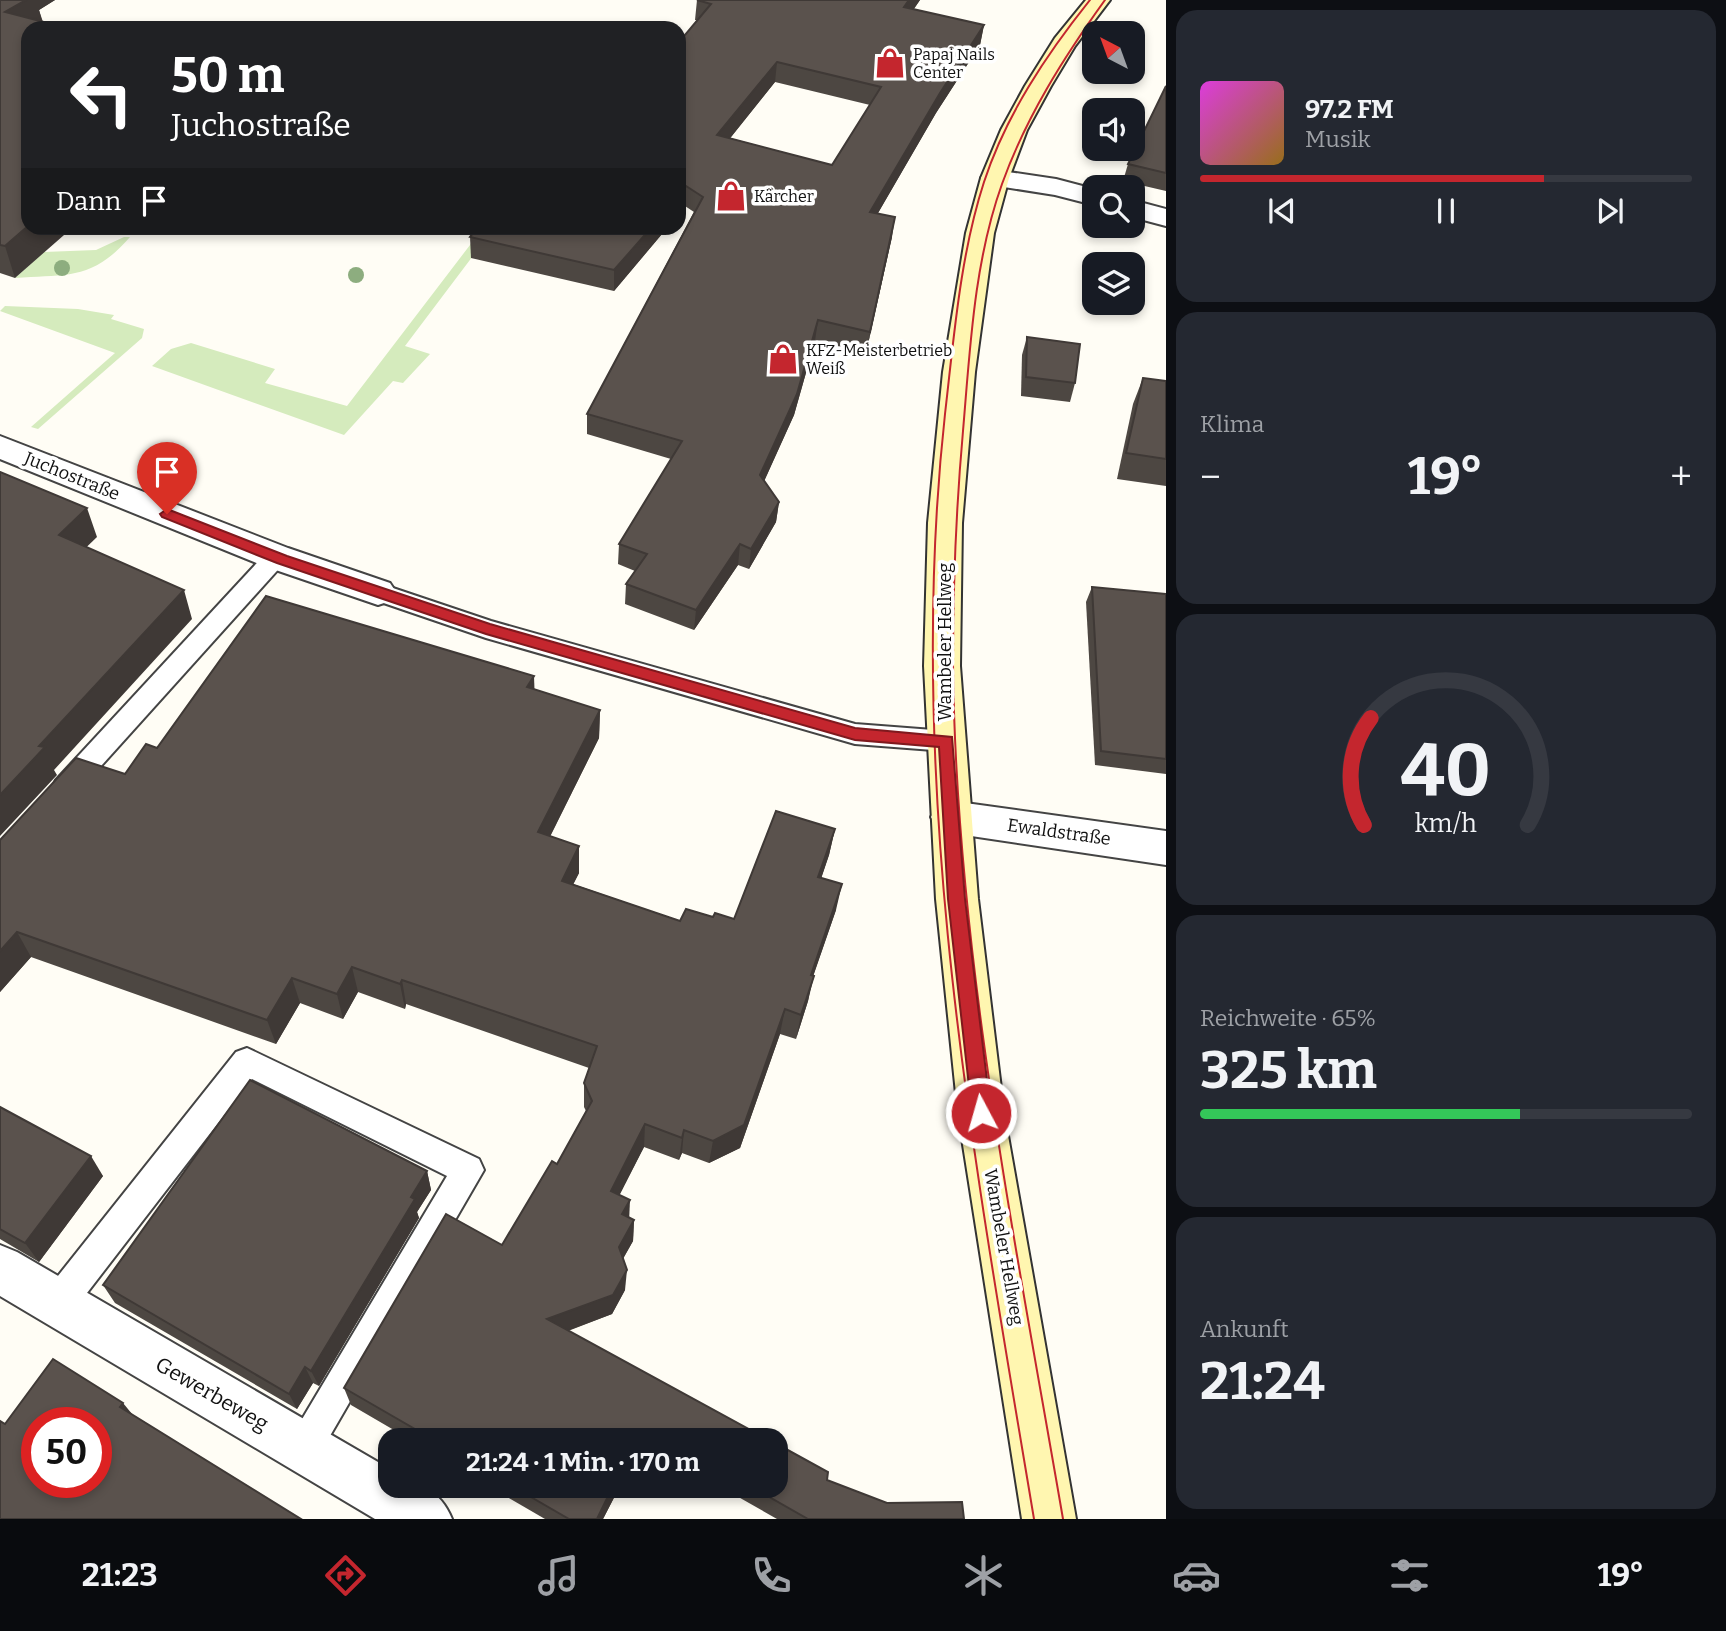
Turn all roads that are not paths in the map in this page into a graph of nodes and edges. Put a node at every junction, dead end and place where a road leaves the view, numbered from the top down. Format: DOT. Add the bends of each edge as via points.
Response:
graph roads {
  1 [pos="1098,0"];
  2 [pos="995,178"];
  3 [pos="1082,194"];
  4 [pos="1145,212"];
  5 [pos="1166,219"];
  6 [pos="0,447"];
  7 [pos="276,557"];
  8 [pos="378,592"];
  9 [pos="946,741"];
  10 [pos="46,808"];
  11 [pos="951,817"];
  12 [pos="1166,848"];
  13 [pos="0,1269"];
  14 [pos="58,1303"];
  15 [pos="304,1448"];
  16 [pos="425,1519"];
  17 [pos="1049,1519"];
  1 -- 2 [label="main road, Wambeler Hellweg" via="1038,86"];
  2 -- 3 [label="street"];
  2 -- 9 [label="main road, Wambeler Hellweg" via="971,286 947,493 942,666"];
  4 -- 5 [label="street"];
  6 -- 7 [label="street, Juchostraße"];
  7 -- 8 [label="street, Juchostraße"];
  7 -- 10 [label="lane"];
  8 -- 9 [label="lane, Juchostraße" via="486,629 855,734"];
  9 -- 11 [label="main road, Wambeler Hellweg"];
  11 -- 12 [label="street, Ewaldstraße"];
  11 -- 17 [label="main road, Wambeler Hellweg" via="981,1113"];
  13 -- 14 [label="street, Gewerbeweg"];
  14 -- 15 [label="street, Gewerbeweg"];
  14 -- 15 [label="lane" via="247,1062 468,1170"];
  15 -- 16 [label="street, Gewerbeweg"];
}
